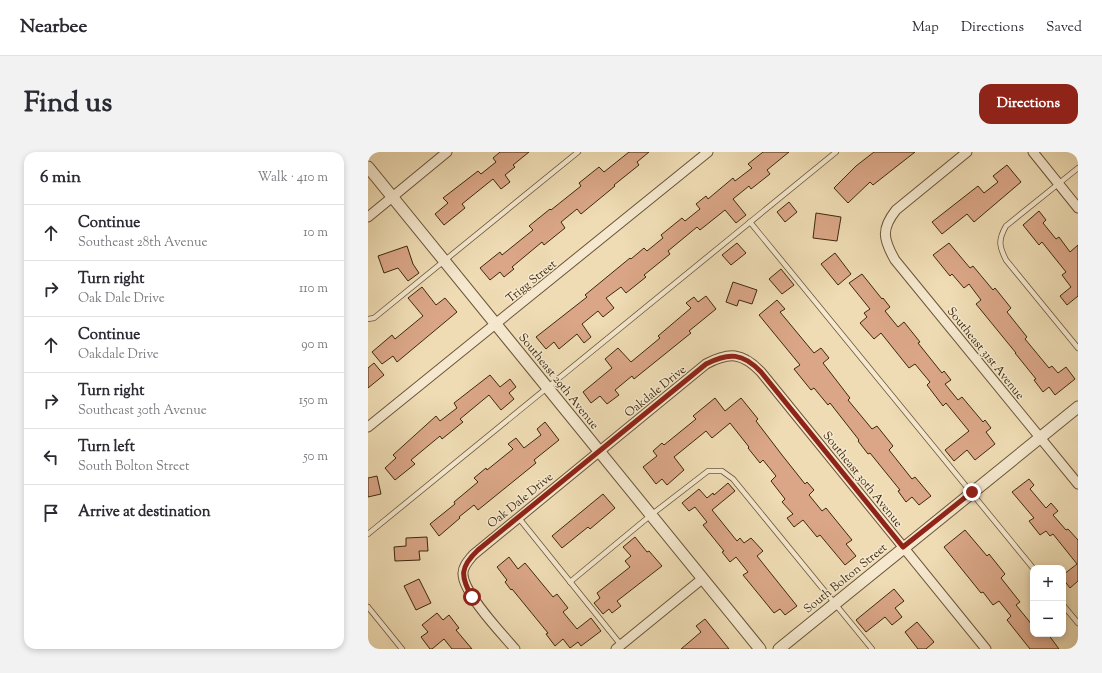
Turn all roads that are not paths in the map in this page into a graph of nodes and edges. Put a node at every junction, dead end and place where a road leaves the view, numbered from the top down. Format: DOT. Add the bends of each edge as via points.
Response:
graph roads {
  1 [pos="447,152"];
  2 [pos="578,152"];
  3 [pos="708,152"];
  4 [pos="836,152"];
  5 [pos="967,152"];
  6 [pos="1033,152"];
  7 [pos="368,167"];
  8 [pos="1078,168"];
  9 [pos="1059,184"];
  10 [pos="392,197"];
  11 [pos="1078,208"];
  12 [pos="368,217"];
  13 [pos="750,222"];
  14 [pos="444,261"];
  15 [pos="368,319"];
  16 [pos="496,324"];
  17 [pos="1078,348"];
  18 [pos="729,355"];
  19 [pos="548,388"];
  20 [pos="1078,406"];
  21 [pos="368,427"];
  22 [pos="1040,438"];
  23 [pos="599,451"];
  24 [pos="1078,484"];
  25 [pos="972,492"];
  26 [pos="651,515"];
  27 [pos="518,517"];
  28 [pos="368,534"];
  29 [pos="903,547"];
  30 [pos="1031,565"];
  31 [pos="702,579"];
  32 [pos="570,582"];
  33 [pos="834,604"];
  34 [pos="368,607"];
  35 [pos="1066,609"];
  36 [pos="1078,623"];
  37 [pos="618,647"];
  38 [pos="402,649"];
  39 [pos="515,649"];
  40 [pos="760,649"];
  41 [pos="779,649"];
  42 [pos="872,649"];
  43 [pos="986,649"];
  1 -- 10 [label="street"];
  2 -- 14 [label="lane"];
  3 -- 16 [label="street, Trigg Street"];
  4 -- 13 [label="lane"];
  5 -- 22 [label="street, Southeast 31st Avenue" via="896,210 888,220 886,241 895,260"];
  6 -- 9 [label="street"];
  7 -- 10 [label="street, Southeast 29th Avenue"];
  8 -- 9 [label="lane"];
  9 -- 11 [label="street"];
  9 -- 17 [label="lane" via="1006,226 1000,237 1001,249 1006,260"];
  10 -- 12 [label="street"];
  10 -- 14 [label="street, Southeast 29th Avenue"];
  13 -- 19 [label="lane"];
  13 -- 25 [label="lane"];
  14 -- 15 [label="lane" via="374,318"];
  14 -- 16 [label="street, Southeast 29th Avenue"];
  16 -- 19 [label="street, Southeast 29th Avenue"];
  16 -- 21 [label="street, Trigg Street"];
  18 -- 23 [label="street, Oakdale Drive" via="706,364"];
  18 -- 29 [label="street, Southeast 30th Avenue" via="745,360 761,372"];
  19 -- 23 [label="street, Southeast 29th Avenue"];
  19 -- 28 [label="lane"];
  20 -- 22 [label="street, South Bolton Street"];
  22 -- 24 [label="street, Southeast 31st Avenue"];
  22 -- 25 [label="street, South Bolton Street"];
  23 -- 26 [label="street, Southeast 29th Avenue"];
  23 -- 27 [label="street, Oak Dale Drive"];
  25 -- 29 [label="street, South Bolton Street"];
  25 -- 30 [label="lane"];
  26 -- 31 [label="street, Southeast 29th Avenue"];
  26 -- 32 [label="lane"];
  26 -- 33 [label="lane" via="708,471 722,471 734,479"];
  27 -- 32 [label="lane"];
  27 -- 39 [label="street, Oak Dale Drive" via="473,554 463,573 464,584 472,597"];
  29 -- 33 [label="street, South Bolton Street"];
  29 -- 43 [label="street, Southeast 30th Avenue"];
  31 -- 37 [label="street"];
  31 -- 40 [label="street, Southeast 29th Avenue"];
  32 -- 37 [label="lane"];
  33 -- 41 [label="street, South Bolton Street"];
  33 -- 42 [label="lane"];
  34 -- 38 [label="lane"];
  35 -- 36 [label="lane"];
}
